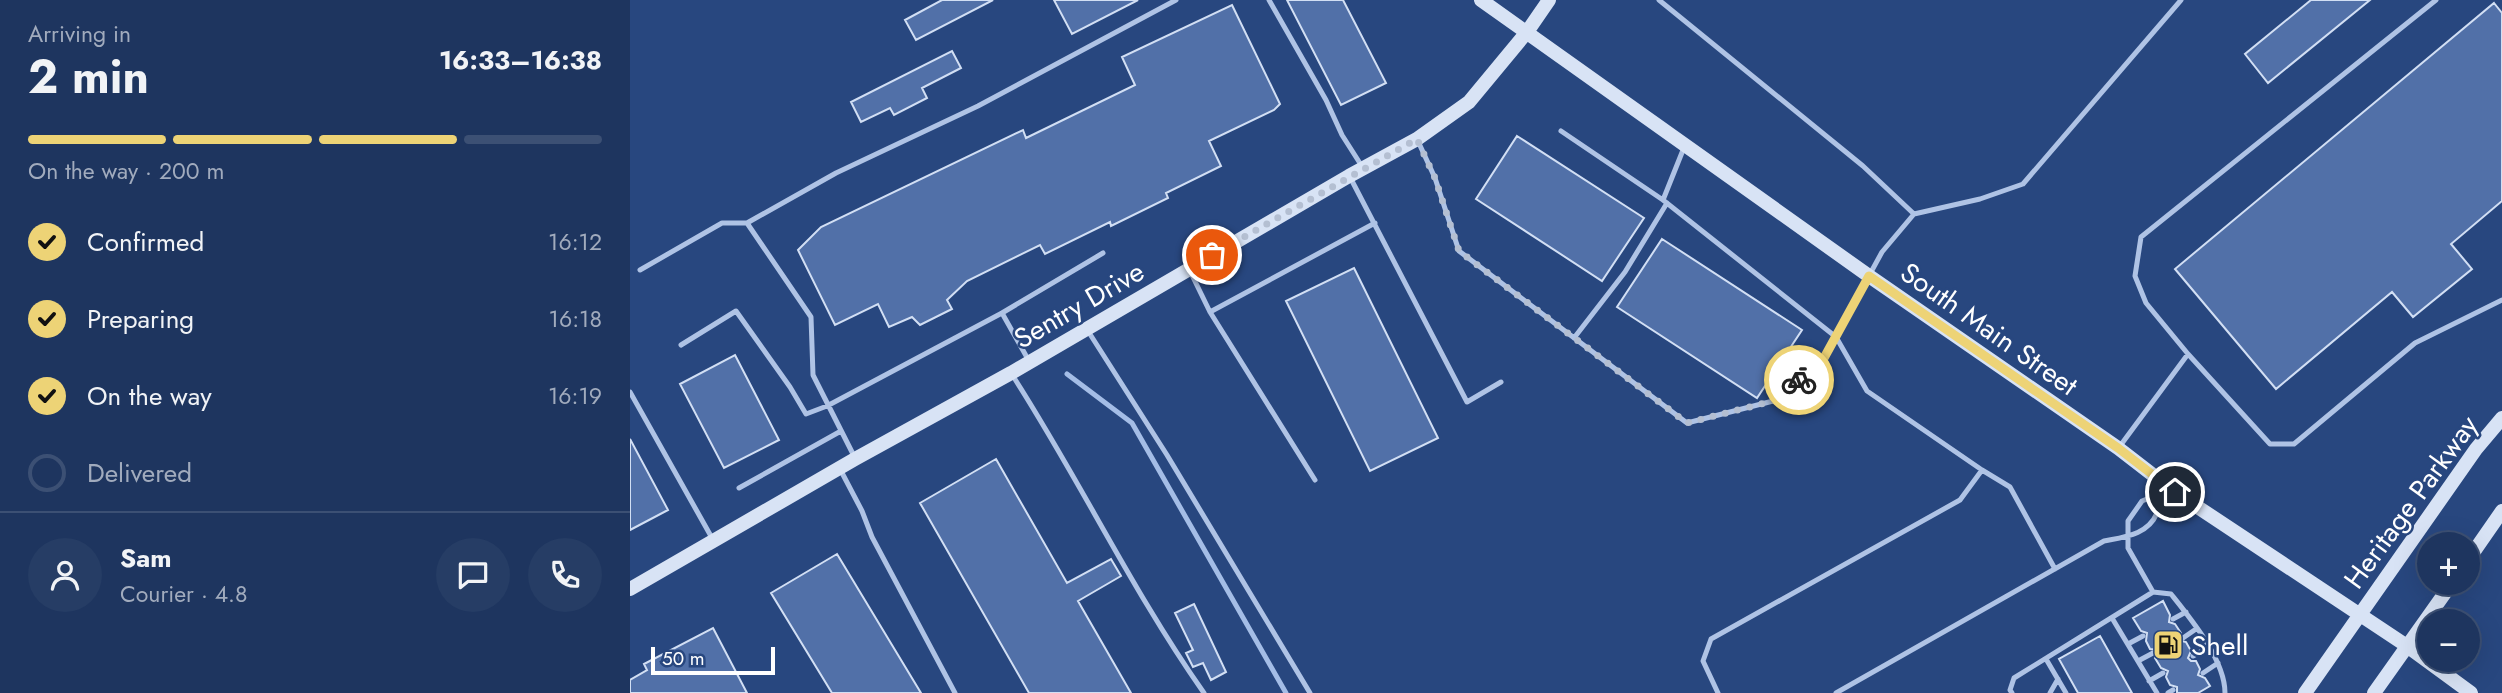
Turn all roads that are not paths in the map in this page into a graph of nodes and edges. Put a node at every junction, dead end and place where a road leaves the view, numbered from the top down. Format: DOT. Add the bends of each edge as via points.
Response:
graph roads {
  1 [pos="1176,0"];
  2 [pos="1269,0"];
  3 [pos="1481,0"];
  4 [pos="1549,0"];
  5 [pos="1660,0"];
  6 [pos="2181,0"];
  7 [pos="2436,0"];
  8 [pos="1527,32"];
  9 [pos="1561,131"];
  10 [pos="1417,139"];
  11 [pos="1685,145"];
  12 [pos="1363,168"];
  13 [pos="1349,176"];
  14 [pos="1665,202"];
  15 [pos="1914,214"];
  16 [pos="747,223"];
  17 [pos="1375,223"];
  18 [pos="1102,253"];
  19 [pos="1189,269"];
  20 [pos="640,270"];
  21 [pos="1869,276"];
  22 [pos="2502,300"];
  23 [pos="1210,312"];
  24 [pos="1002,313"];
  25 [pos="1086,328"];
  26 [pos="1836,337"];
  27 [pos="1574,338"];
  28 [pos="681,345"];
  29 [pos="2188,354"];
  30 [pos="1029,361"];
  31 [pos="1011,373"];
  32 [pos="1501,382"];
  33 [pos="630,392"];
  34 [pos="827,406"];
  35 [pos="2502,418"];
  36 [pos="841,431"];
  37 [pos="2118,448"];
  38 [pos="855,459"];
  39 [pos="840,468"];
  40 [pos="1982,470"];
  41 [pos="1315,480"];
  42 [pos="739,488"];
  43 [pos="2161,490"];
  44 [pos="2502,511"];
  45 [pos="2128,536"];
  46 [pos="713,541"];
  47 [pos="2480,543"];
  48 [pos="2055,569"];
  49 [pos="630,589"];
  50 [pos="2153,592"];
  51 [pos="2443,595"];
  52 [pos="2186,612"];
  53 [pos="2361,615"];
  54 [pos="2112,618"];
  55 [pos="2173,620"];
  56 [pos="2196,629"];
  57 [pos="2143,636"];
  58 [pos="2183,638"];
  59 [pos="2128,644"];
  60 [pos="2407,646"];
  61 [pos="2209,648"];
  62 [pos="2153,653"];
  63 [pos="2193,656"];
  64 [pos="2046,659"];
  65 [pos="2138,661"];
  66 [pos="2218,663"];
  67 [pos="2163,673"];
  68 [pos="2203,673"];
  69 [pos="2058,679"];
  70 [pos="2150,681"];
  71 [pos="955,693"];
  72 [pos="1204,693"];
  73 [pos="1310,693"];
  74 [pos="1718,693"];
  75 [pos="1836,693"];
  76 [pos="2012,693"];
  77 [pos="2050,693"];
  78 [pos="2066,693"];
  79 [pos="2157,693"];
  80 [pos="2225,693"];
  81 [pos="2305,693"];
  82 [pos="2374,693"];
  83 [pos="2471,693"];
  1 -- 16 [label="lane"];
  2 -- 12 [label="lane"];
  3 -- 8 [label="main road, South Main Street"];
  4 -- 8 [label="main road, Sentry Drive"];
  5 -- 15 [label="lane" via="1863,166"];
  6 -- 15 [label="lane" via="2023,184"];
  7 -- 29 [label="lane" via="2141,237 2135,276 2146,303"];
  8 -- 10 [label="main road, Sentry Drive" via="1469,102"];
  8 -- 11 [label="main road, South Main Street"];
  9 -- 14 [label="lane"];
  10 -- 12 [label="main road, Sentry Drive"];
  10 -- 27 [label="lane" via="1459,251"];
  11 -- 14 [label="lane"];
  11 -- 21 [label="main road, South Main Street"];
  12 -- 13 [label="main road, Sentry Drive"];
  13 -- 17 [label="lane"];
  13 -- 19 [label="main road, Sentry Drive"];
  14 -- 26 [label="lane"];
  14 -- 27 [label="lane" via="1625,272"];
  15 -- 21 [label="lane" via="1882,252"];
  16 -- 20 [label="lane" via="722,223"];
  16 -- 34 [label="lane" via="811,317 813,375"];
  17 -- 23 [label="lane"];
  17 -- 32 [label="lane" via="1468,402"];
  18 -- 24 [label="lane"];
  19 -- 23 [label="lane"];
  19 -- 25 [label="main road, Sentry Drive"];
  21 -- 26 [label="lane"];
  21 -- 37 [label="main road, South Main Street"];
  22 -- 29 [label="lane" via="2415,342 2294,444 2270,444"];
  23 -- 41 [label="lane"];
  24 -- 30 [label="lane"];
  24 -- 34 [label="lane"];
  25 -- 30 [label="main road, Sentry Drive"];
  25 -- 73 [label="lane"];
  26 -- 27 [label="lane" via="1824,358 1777,400 1687,423"];
  26 -- 40 [label="lane" via="1867,391"];
  28 -- 34 [label="lane" via="736,311 806,414"];
  29 -- 37 [label="lane"];
  30 -- 31 [label="main road, Sentry Drive"];
  31 -- 38 [label="main road, Sentry Drive"];
  31 -- 72 [label="lane"];
  33 -- 46 [label="lane"];
  34 -- 36 [label="lane"];
  35 -- 53 [label="main road, Heritage Parkway"];
  36 -- 38 [label="lane"];
  36 -- 42 [label="lane"];
  37 -- 43 [label="main road, South Main Street"];
  38 -- 39 [label="main road, Sentry Drive"];
  39 -- 46 [label="main road, Sentry Drive"];
  39 -- 71 [label="lane"];
  40 -- 48 [label="lane" via="2010,487"];
  40 -- 74 [label="lane" via="1960,500 1711,639 1703,661"];
  43 -- 45 [label="lane" via="2142,501 2128,521"];
  43 -- 45 [label="lane" via="2158,512 2146,530"];
  43 -- 53 [label="main road, South Main Street"];
  44 -- 47 [label="main road"];
  45 -- 48 [label="lane" via="2104,541"];
  45 -- 50 [label="lane" via="2128,548"];
  46 -- 49 [label="main road, Sentry Drive"];
  48 -- 75 [label="lane"];
  50 -- 52 [label="lane" via="2171,594"];
  50 -- 54 [label="lane"];
  51 -- 60 [label="main road"];
  52 -- 55 [label="lane"];
  52 -- 56 [label="lane"];
  53 -- 60 [label="main road, South Main Street"];
  53 -- 81 [label="main road, Heritage Parkway"];
  54 -- 59 [label="lane"];
  54 -- 64 [label="lane"];
  56 -- 58 [label="lane"];
  56 -- 61 [label="lane"];
  57 -- 59 [label="lane"];
  59 -- 65 [label="lane"];
  60 -- 82 [label="main road"];
  60 -- 83 [label="main road, South Main Street"];
  61 -- 63 [label="lane"];
  61 -- 66 [label="lane"];
  62 -- 65 [label="lane"];
  64 -- 69 [label="lane"];
  64 -- 76 [label="lane" via="2014,678"];
  65 -- 70 [label="lane"];
  66 -- 68 [label="lane"];
  66 -- 80 [label="lane"];
  67 -- 70 [label="lane"];
  69 -- 77 [label="lane"];
  69 -- 78 [label="lane"];
  70 -- 79 [label="lane"];
}
